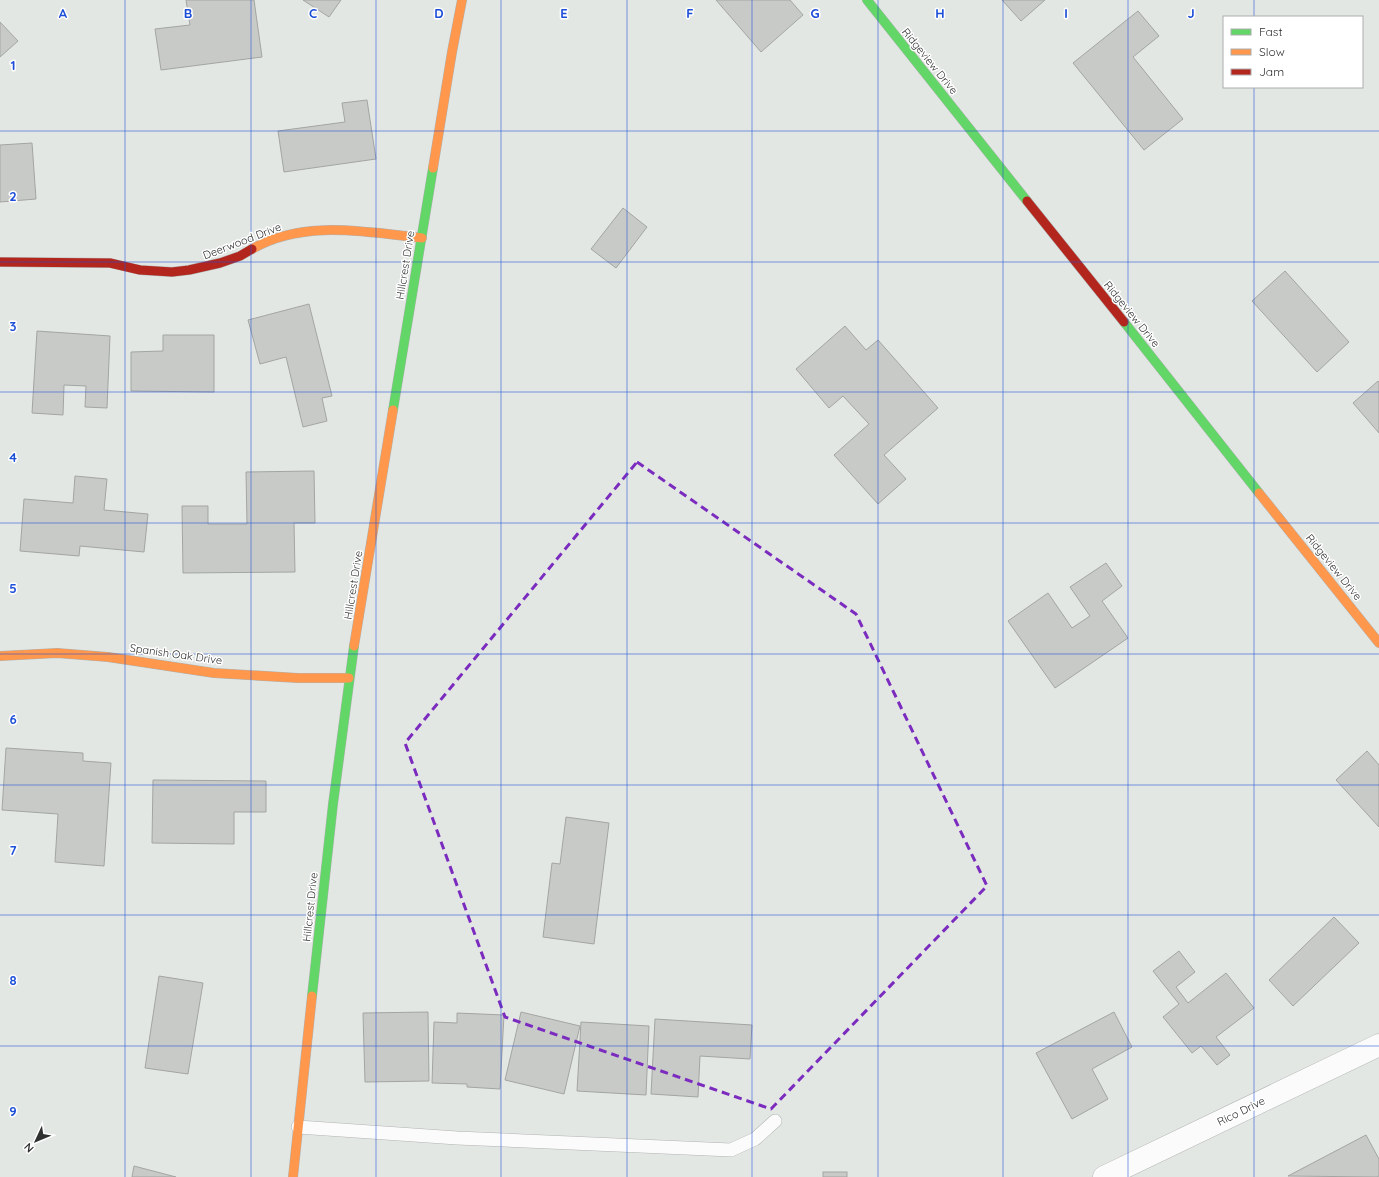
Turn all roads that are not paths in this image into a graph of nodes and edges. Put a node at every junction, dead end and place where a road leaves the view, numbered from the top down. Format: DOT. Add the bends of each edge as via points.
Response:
graph roads {
  1 [pos="462,0"];
  2 [pos="867,0"];
  3 [pos="422,238"];
  4 [pos="0,262"];
  5 [pos="1379,643"];
  6 [pos="0,656"];
  7 [pos="350,678"];
  8 [pos="1379,1045"];
  9 [pos="775,1121"];
  10 [pos="298,1127"];
  11 [pos="293,1177"];
  12 [pos="1104,1177"];
  1 -- 3 [label="street, Hillcrest Drive"];
  2 -- 5 [label="street, Ridgeview Drive"];
  3 -- 4 [label="street, Deerwood Drive" via="336,229 308,231 282,237 235,258 202,269 174,272 143,271 110,263"];
  3 -- 7 [label="street, Hillcrest Drive"];
  6 -- 7 [label="street, Spanish Oak Drive" via="57,653 108,657 214,673"];
  7 -- 10 [label="street, Hillcrest Drive" via="333,804"];
  8 -- 12 [label="street, Rico Drive"];
  9 -- 10 [label="lane" via="755,1139 731,1150 457,1138"];
  10 -- 11 [label="street, Hillcrest Drive"];
}
